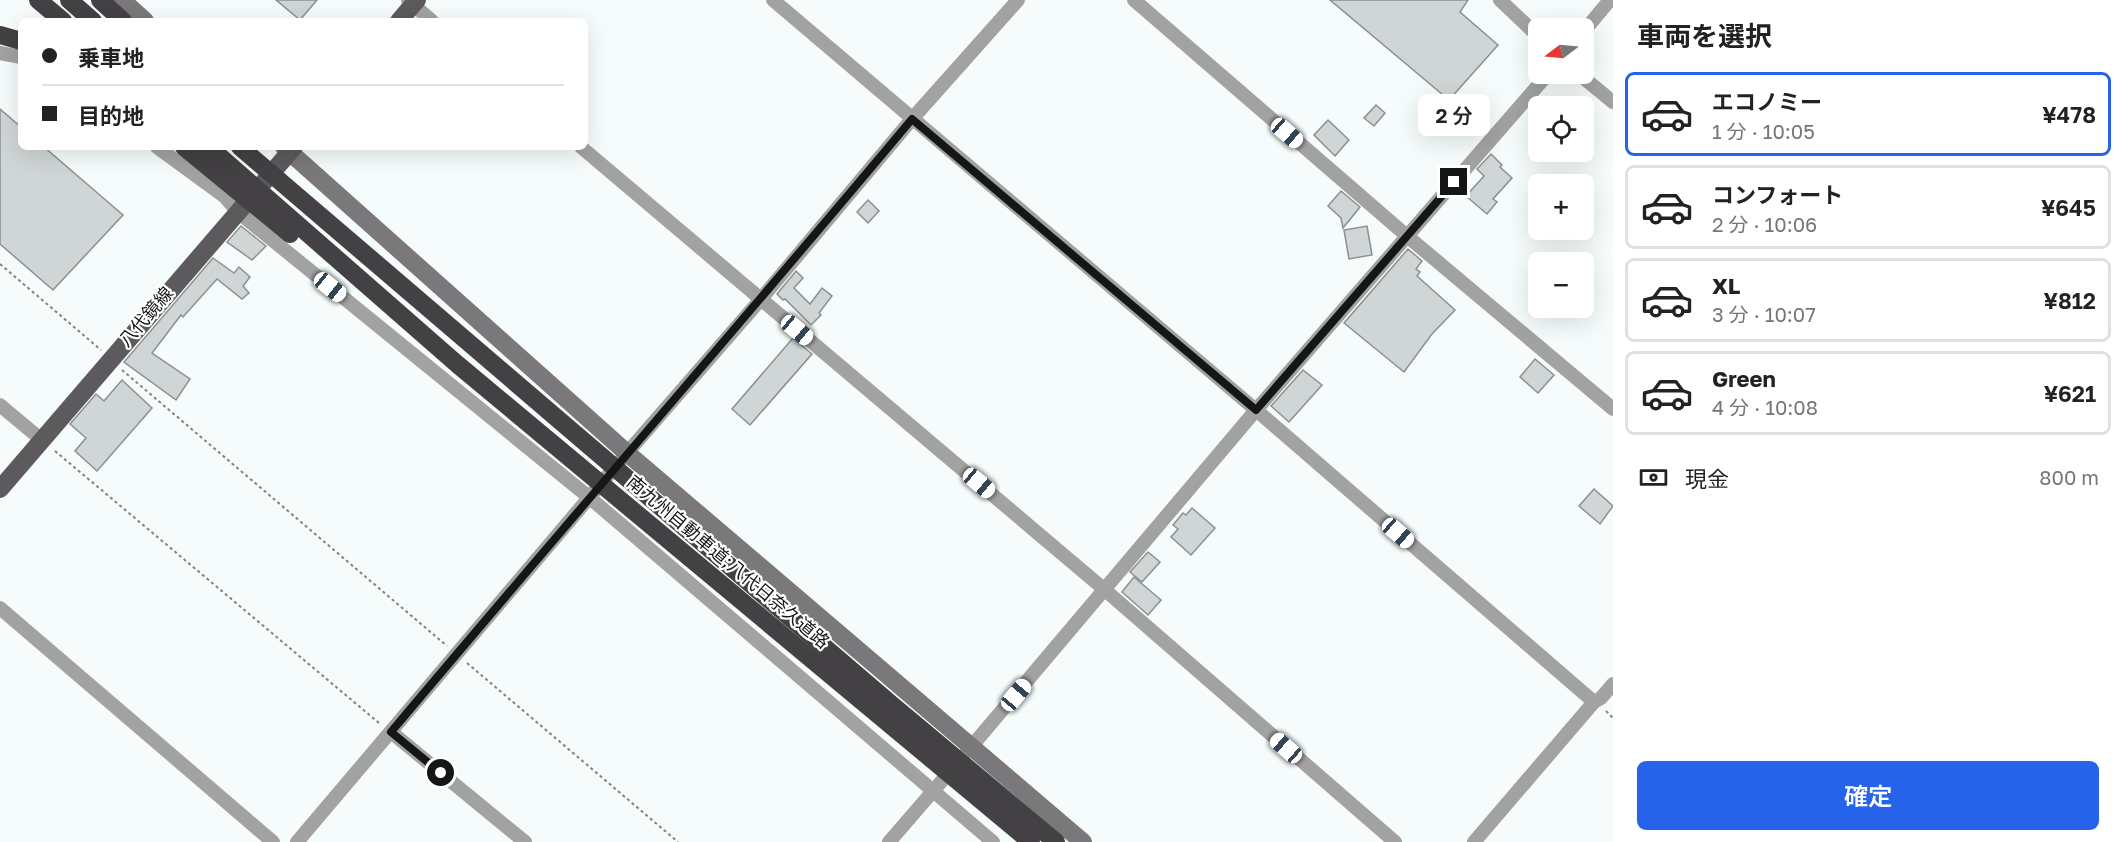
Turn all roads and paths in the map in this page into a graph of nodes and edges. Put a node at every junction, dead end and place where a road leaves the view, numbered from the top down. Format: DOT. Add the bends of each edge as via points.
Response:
graph roads {
  1 [pos="38,0"];
  2 [pos="69,0"];
  3 [pos="100,0"];
  4 [pos="122,0"];
  5 [pos="773,0"];
  6 [pos="1018,0"];
  7 [pos="1134,0"];
  8 [pos="1500,0"];
  9 [pos="1610,0"];
  10 [pos="413,2"];
  11 [pos="59,18"];
  12 [pos="90,18"];
  13 [pos="120,18"];
  14 [pos="142,18"];
  15 [pos="401,18"];
  16 [pos="429,18"];
  17 [pos="1594,19"];
  18 [pos="1528,27"];
  19 [pos="0,34"];
  20 [pos="18,39"];
  21 [pos="0,53"];
  22 [pos="18,56"];
  23 [pos="1539,84"];
  24 [pos="1591,84"];
  25 [pos="1613,102"];
  26 [pos="912,119"];
  27 [pos="161,150"];
  28 [pos="188,150"];
  29 [pos="212,150"];
  30 [pos="244,150"];
  31 [pos="261,150"];
  32 [pos="288,150"];
  33 [pos="290,150"];
  34 [pos="585,150"];
  35 [pos="238,212"];
  36 [pos="1407,236"];
  37 [pos="0,264"];
  38 [pos="761,299"];
  39 [pos="446,323"];
  40 [pos="110,360"];
  41 [pos="458,364"];
  42 [pos="0,405"];
  43 [pos="1613,409"];
  44 [pos="1256,410"];
  45 [pos="43,441"];
  46 [pos="627,453"];
  47 [pos="0,489"];
  48 [pos="590,498"];
  49 [pos="1106,590"];
  50 [pos="0,608"];
  51 [pos="456,654"];
  52 [pos="1613,684"];
  53 [pos="1594,702"];
  54 [pos="387,737"];
  55 [pos="972,747"];
  56 [pos="933,791"];
  57 [pos="273,842"];
  58 [pos="297,842"];
  59 [pos="525,842"];
  60 [pos="678,842"];
  61 [pos="889,842"];
  62 [pos="993,842"];
  63 [pos="1031,842"];
  64 [pos="1056,842"];
  65 [pos="1083,842"];
  66 [pos="1395,842"];
  67 [pos="1474,842"];
  1 -- 11 [label="highway"];
  2 -- 12 [label="highway"];
  3 -- 13 [label="highway"];
  4 -- 14 [label="street"];
  5 -- 26 [label="street"];
  6 -- 26 [label="street"];
  7 -- 36 [label="street"];
  8 -- 18 [label="street"];
  9 -- 17 [label="street"];
  10 -- 15 [label="main road"];
  10 -- 16 [label="street"];
  19 -- 20 [label="highway"];
  21 -- 22 [label="street"];
  23 -- 36 [label="street"];
  24 -- 25 [label="street"];
  26 -- 38 [label="street"];
  26 -- 44 [label="street"];
  27 -- 35 [label="street" via="224,196"];
  28 -- 41 [label="highway, bridge" via="401,325"];
  29 -- 41 [label="highway, 南九州自動車道;八代日奈久道路, bridge"];
  30 -- 39 [label="highway, 南九州自動車道;八代日奈久道路, bridge"];
  31 -- 39 [label="highway, bridge" via="411,286"];
  32 -- 35 [label="main road, 八代鏡線"];
  33 -- 46 [label="street"];
  34 -- 38 [label="street"];
  35 -- 40 [label="main road, 八代鏡線"];
  35 -- 48 [label="street"];
  36 -- 43 [label="street"];
  36 -- 44 [label="street"];
  37 -- 40 [label="path"];
  38 -- 46 [label="street"];
  38 -- 49 [label="street"];
  39 -- 64 [label="highway, 南九州自動車道;八代日奈久道路, bridge"];
  40 -- 45 [label="main road, 八代鏡線"];
  40 -- 51 [label="path"];
  41 -- 63 [label="highway, 南九州自動車道;八代日奈久道路, bridge"];
  42 -- 45 [label="street"];
  44 -- 49 [label="street"];
  44 -- 53 [label="street"];
  45 -- 47 [label="main road, 八代鏡線"];
  45 -- 54 [label="path"];
  46 -- 48 [label="street"];
  46 -- 55 [label="street"];
  48 -- 51 [label="street"];
  48 -- 56 [label="street"];
  49 -- 55 [label="street"];
  49 -- 66 [label="street"];
  50 -- 57 [label="street"];
  51 -- 54 [label="street"];
  51 -- 60 [label="path"];
  52 -- 53 [label="street"];
  53 -- 67 [label="street"];
  54 -- 58 [label="street"];
  54 -- 59 [label="street"];
  55 -- 56 [label="street"];
  55 -- 65 [label="street"];
  56 -- 61 [label="street"];
  56 -- 62 [label="street"];
}
